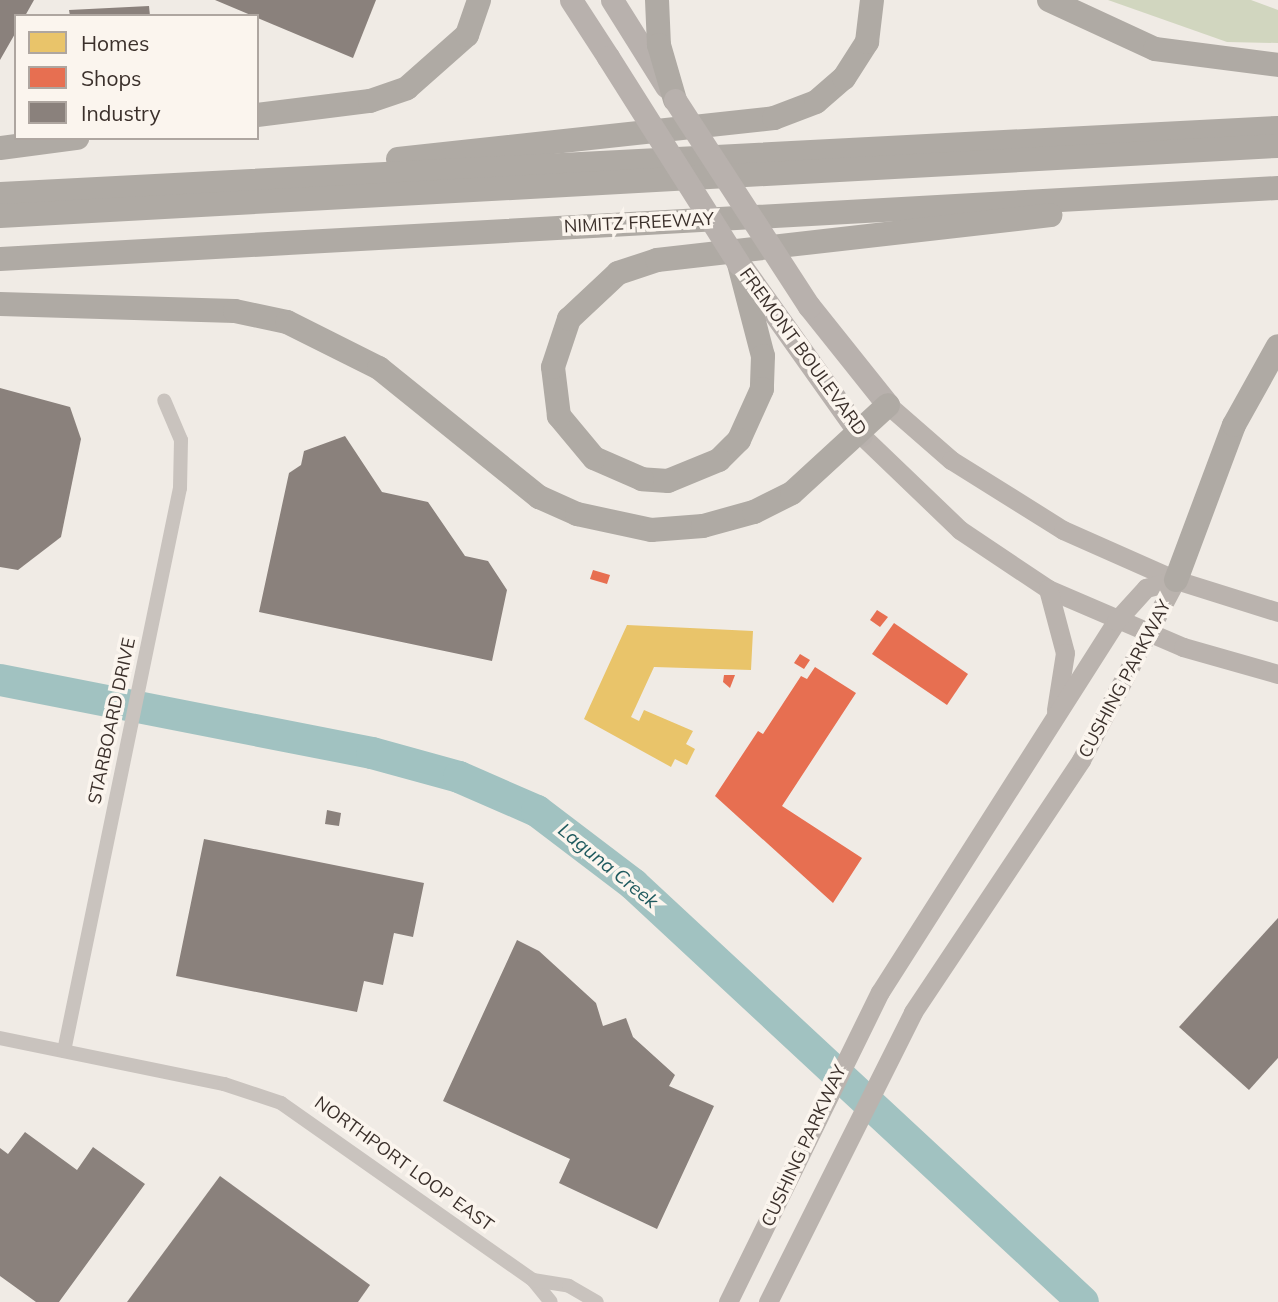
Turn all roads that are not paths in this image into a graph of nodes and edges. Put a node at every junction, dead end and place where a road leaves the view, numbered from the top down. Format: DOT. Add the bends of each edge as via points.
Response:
graph roads {
  1 [pos="479,0"];
  2 [pos="571,0"];
  3 [pos="612,0"];
  4 [pos="657,0"];
  5 [pos="872,0"];
  6 [pos="1049,0"];
  7 [pos="650,45"];
  8 [pos="1278,65"];
  9 [pos="675,100"];
  10 [pos="259,115"];
  11 [pos="1278,128"];
  12 [pos="62,140"];
  13 [pos="1278,146"];
  14 [pos="0,148"];
  15 [pos="328,177"];
  16 [pos="1278,188"];
  17 [pos="1243,189"];
  18 [pos="0,194"];
  19 [pos="0,216"];
  20 [pos="0,259"];
  21 [pos="739,264"];
  22 [pos="0,304"];
  23 [pos="1278,346"];
  24 [pos="164,400"];
  25 [pos="888,405"];
  26 [pos="860,435"];
  27 [pos="1175,580"];
  28 [pos="1048,589"];
  29 [pos="1278,612"];
  30 [pos="1116,621"];
  31 [pos="1151,635"];
  32 [pos="1278,674"];
  33 [pos="1043,742"];
  34 [pos="0,1038"];
  35 [pos="64,1051"];
  36 [pos="533,1280"];
  37 [pos="551,1302"];
  38 [pos="597,1302"];
  39 [pos="728,1302"];
  40 [pos="768,1302"];
  1 -- 10 [label="highway" via="467,35 407,88 370,101"];
  2 -- 21 [label="main road, FREMONT BOULEVARD, bridge"];
  3 -- 7 [label="main road"];
  4 -- 7 [label="highway"];
  5 -- 15 [label="highway" via="867,42 844,78 816,102 774,118 392,160"];
  6 -- 8 [label="highway" via="1155,49"];
  7 -- 9 [label="highway"];
  9 -- 25 [label="main road, FREMONT BOULEVARD, bridge" via="810,306"];
  11 -- 15 [label="highway"];
  12 -- 14 [label="highway"];
  13 -- 19 [label="highway"];
  15 -- 18 [label="highway"];
  16 -- 17 [label="highway, NIMITZ FREEWAY"];
  17 -- 20 [label="highway, NIMITZ FREEWAY"];
  17 -- 21 [label="highway" via="657,260 618,273 569,318 553,366 559,415 575,440 614,470 668,481 693,474 719,460 753,418 762,389 757,327"];
  21 -- 26 [label="main road, FREMONT BOULEVARD"];
  22 -- 26 [label="highway" via="235,311 287,322 379,368 539,497 577,514 651,530 754,512 792,493"];
  23 -- 27 [label="highway" via="1234,425"];
  24 -- 35 [label="street, STARBOARD DRIVE" via="178,428 182,464"];
  25 -- 26 [label="highway"];
  25 -- 27 [label="main road, FREMONT BOULEVARD" via="951,460 1019,503"];
  26 -- 28 [label="main road, FREMONT BOULEVARD" via="960,530"];
  27 -- 29 [label="main road, FREMONT BOULEVARD"];
  27 -- 30 [label="main road, CUSHING PARKWAY" via="1146,588"];
  27 -- 31 [label="main road, CUSHING PARKWAY"];
  28 -- 30 [label="main road, FREMONT BOULEVARD"];
  28 -- 33 [label="main road" via="1062,636 1065,674"];
  30 -- 31 [label="main road, FREMONT BOULEVARD"];
  30 -- 33 [label="main road, CUSHING PARKWAY"];
  31 -- 32 [label="main road, FREMONT BOULEVARD"];
  31 -- 40 [label="main road, CUSHING PARKWAY" via="1053,806 913,1012"];
  33 -- 39 [label="main road, CUSHING PARKWAY" via="856,1036"];
  34 -- 35 [label="street, NORTHPORT LOOP EAST"];
  35 -- 36 [label="street, NORTHPORT LOOP EAST" via="281,1103"];
  36 -- 37 [label="street, NORTHPORT LOOP EAST"];
  36 -- 38 [label="street, NORTHPORT LOOP EAST" via="569,1286"];
}
